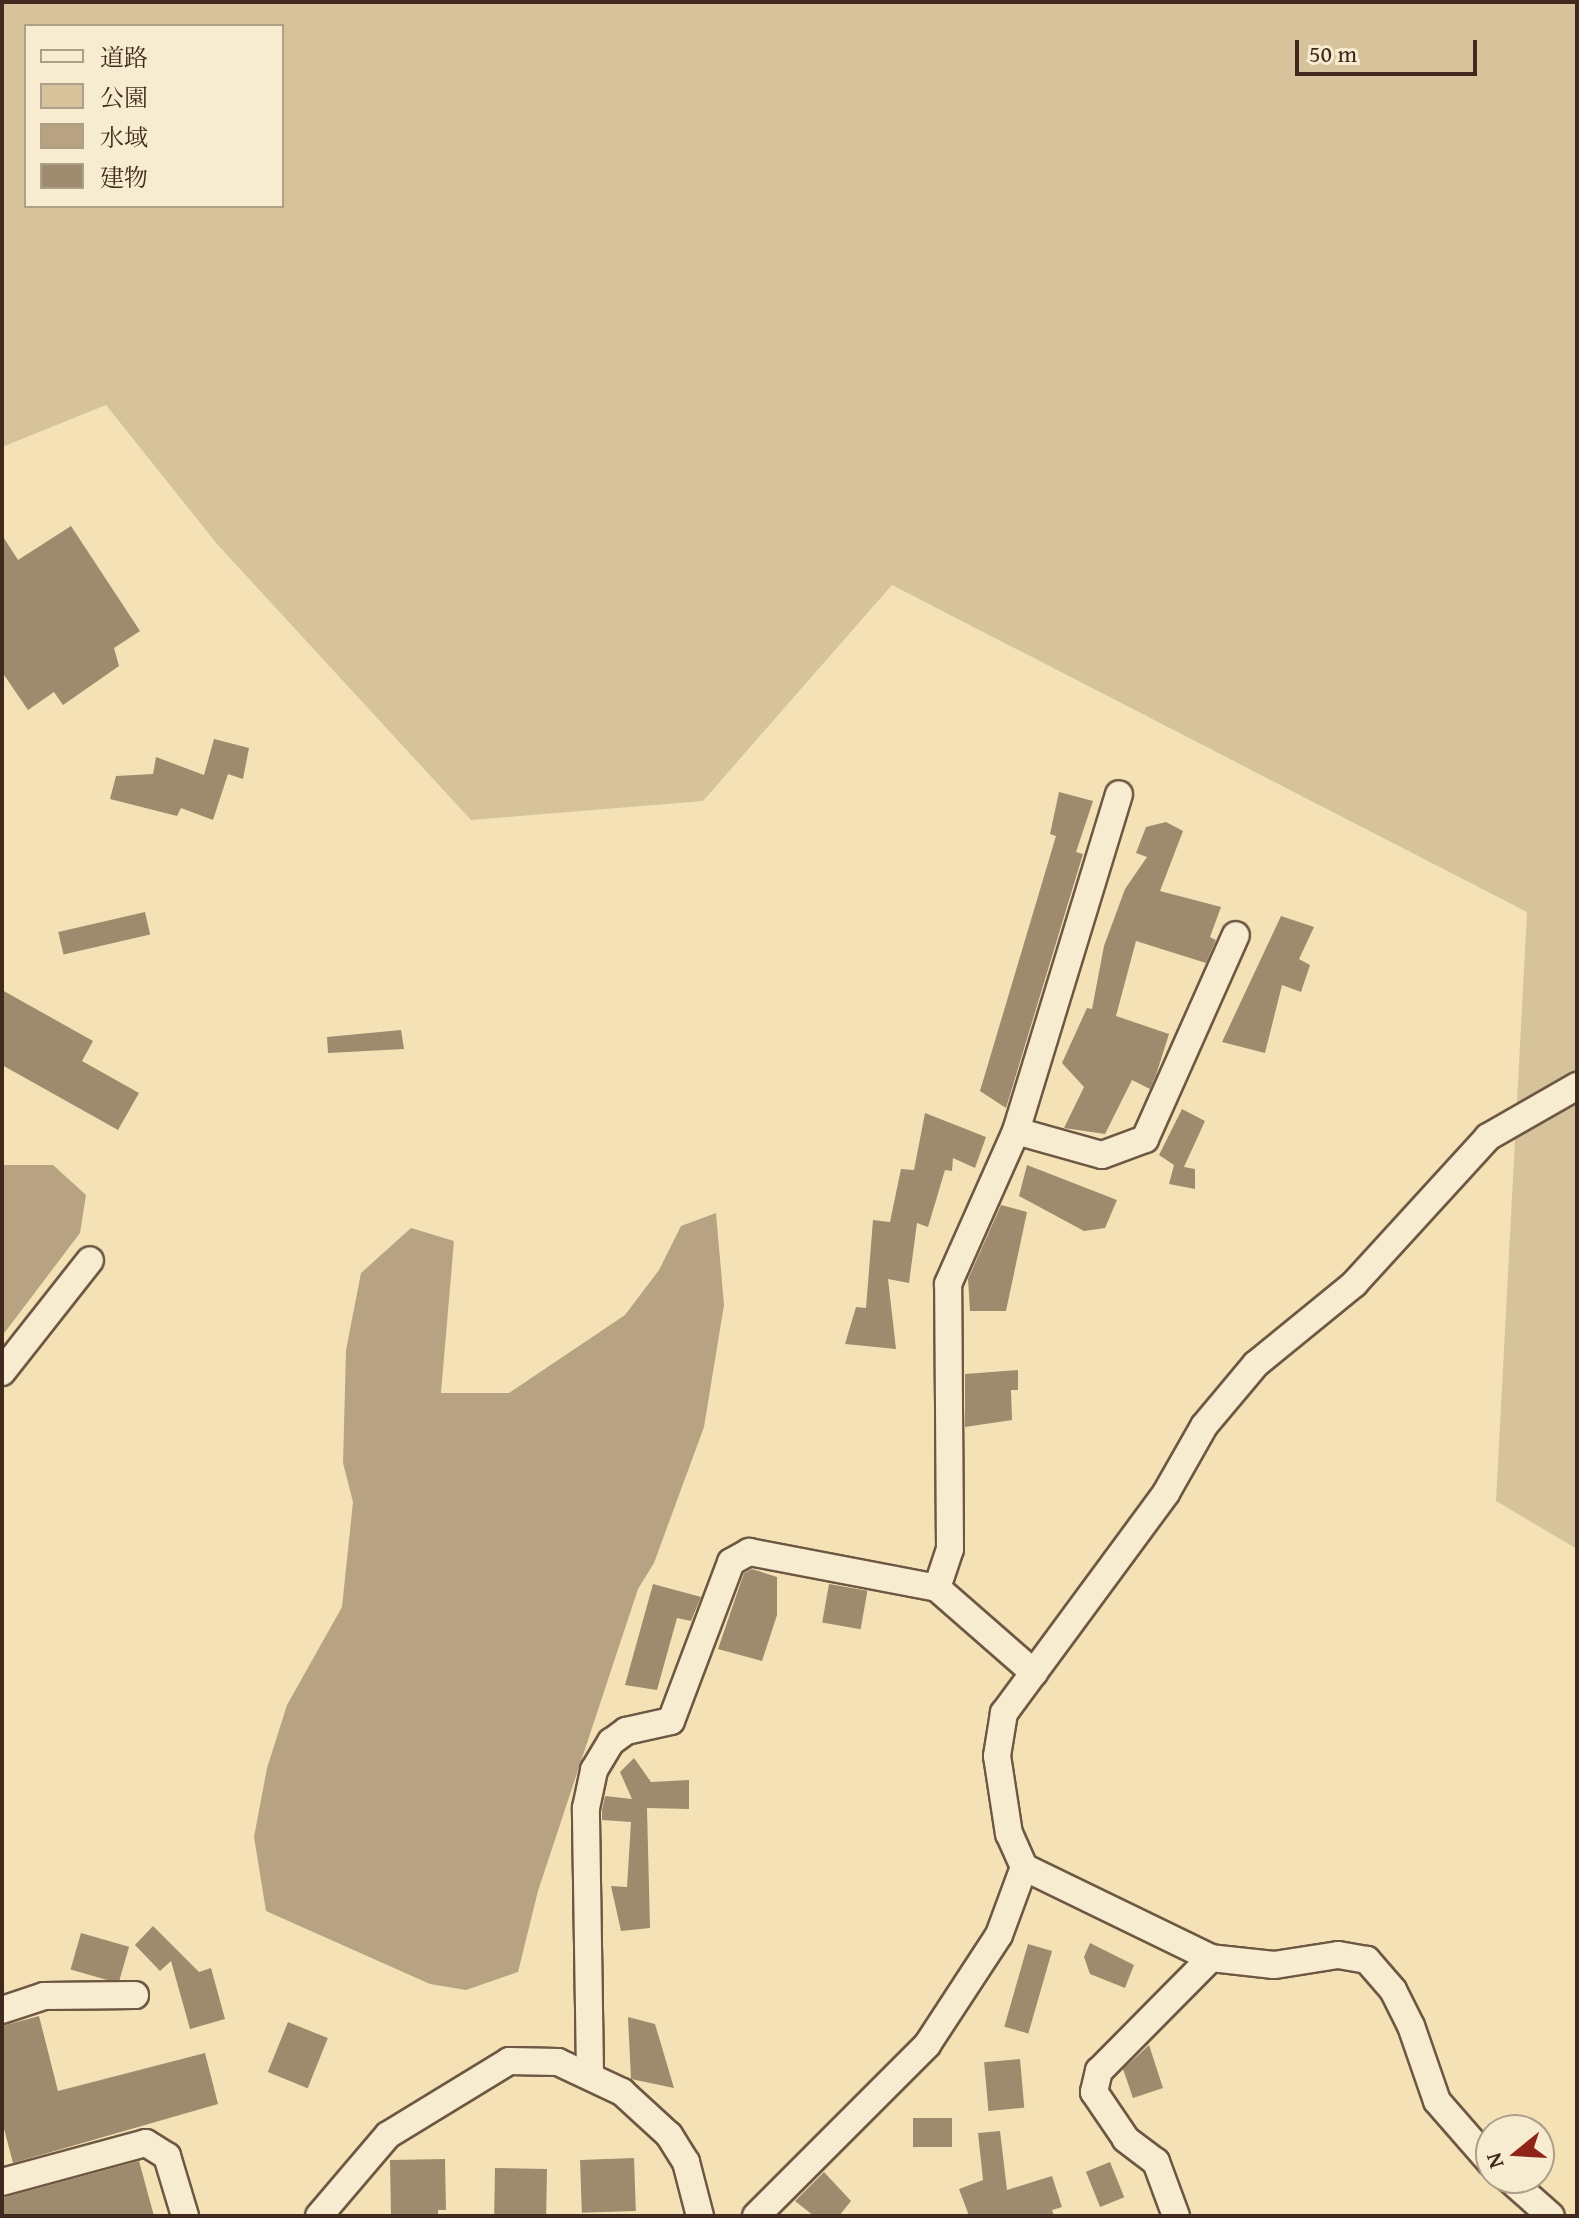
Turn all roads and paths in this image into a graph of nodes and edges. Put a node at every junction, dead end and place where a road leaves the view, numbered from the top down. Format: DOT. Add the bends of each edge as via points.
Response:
graph roads {
  1 [pos="1119,794"];
  2 [pos="1236,935"];
  3 [pos="1577,1086"];
  4 [pos="1016,1131"];
  5 [pos="90,1260"];
  6 [pos="2,1372"];
  7 [pos="937,1588"];
  8 [pos="1034,1673"];
  9 [pos="1024,1867"];
  10 [pos="1211,1958"];
  11 [pos="135,1995"];
  12 [pos="2,2010"];
  13 [pos="590,2072"];
  14 [pos="1475,2145"];
  15 [pos="2,2182"];
  16 [pos="1526,2194"];
  17 [pos="185,2216"];
  18 [pos="319,2216"];
  19 [pos="700,2216"];
  20 [pos="756,2216"];
  21 [pos="1176,2216"];
  22 [pos="1551,2216"];
  1 -- 4 [label="street"];
  2 -- 4 [label="street" via="1145,1139 1102,1155"];
  3 -- 8 [label="street" via="1488,1137 1354,1284 1256,1364 1204,1426 1166,1493"];
  4 -- 7 [label="street" via="948,1284 950,1549"];
  5 -- 6 [label="street"];
  7 -- 8 [label="street"];
  7 -- 13 [label="street" via="749,1552 731,1562 671,1721 626,1731 611,1742 594,1770 585,1856"];
  8 -- 9 [label="street" via="1004,1713 997,1756 1009,1834"];
  9 -- 10 [label="street"];
  9 -- 20 [label="street" via="999,1935 927,2045"];
  10 -- 14 [label="street" via="1274,1965 1338,1955 1367,1960 1393,1990 1411,2026 1437,2101"];
  10 -- 21 [label="street" via="1099,2071 1094,2092 1115,2127 1156,2162"];
  11 -- 12 [label="street" via="44,1996"];
  13 -- 18 [label="street" via="558,2062 509,2061 388,2135"];
  13 -- 19 [label="street" via="669,2135 686,2162"];
  15 -- 17 [label="street" via="146,2143 167,2156"];
  16 -- 22 [label="street"];
}
